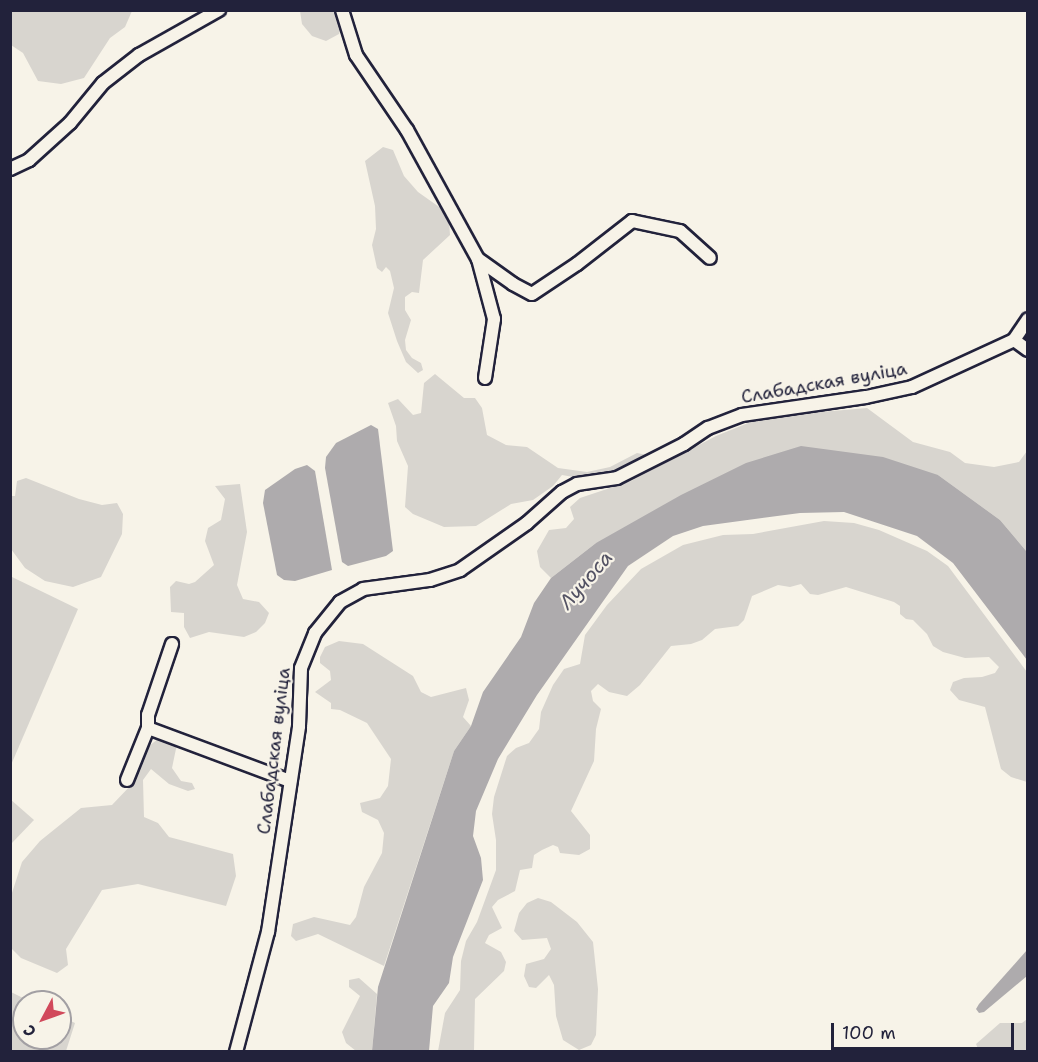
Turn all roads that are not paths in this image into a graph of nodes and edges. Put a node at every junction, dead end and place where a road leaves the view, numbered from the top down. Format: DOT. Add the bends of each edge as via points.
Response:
graph roads {
  1 [pos="219,10"];
  2 [pos="342,10"];
  3 [pos="10,169"];
  4 [pos="710,258"];
  5 [pos="478,259"];
  6 [pos="1028,320"];
  7 [pos="1014,340"];
  8 [pos="1028,350"];
  9 [pos="485,378"];
  10 [pos="172,644"];
  11 [pos="148,728"];
  12 [pos="127,780"];
  13 [pos="290,780"];
  14 [pos="236,1052"];
  1 -- 3 [label="street" via="139,55 103,83 70,123 29,160"];
  2 -- 5 [label="street" via="356,55 407,130"];
  4 -- 5 [label="street" via="680,231 632,221 532,294"];
  5 -- 9 [label="street" via="494,319"];
  6 -- 7 [label="street"];
  7 -- 8 [label="street"];
  7 -- 13 [label="street, Слабадская вуліца" via="912,387 733,418 617,478 577,484 562,492 527,523 460,570 430,580 363,589 340,602 315,633 301,668 299,726"];
  10 -- 11 [label="street" via="151,705"];
  11 -- 12 [label="street"];
  11 -- 13 [label="street"];
  13 -- 14 [label="street, Слабадская вуліца" via="268,932"];
}
